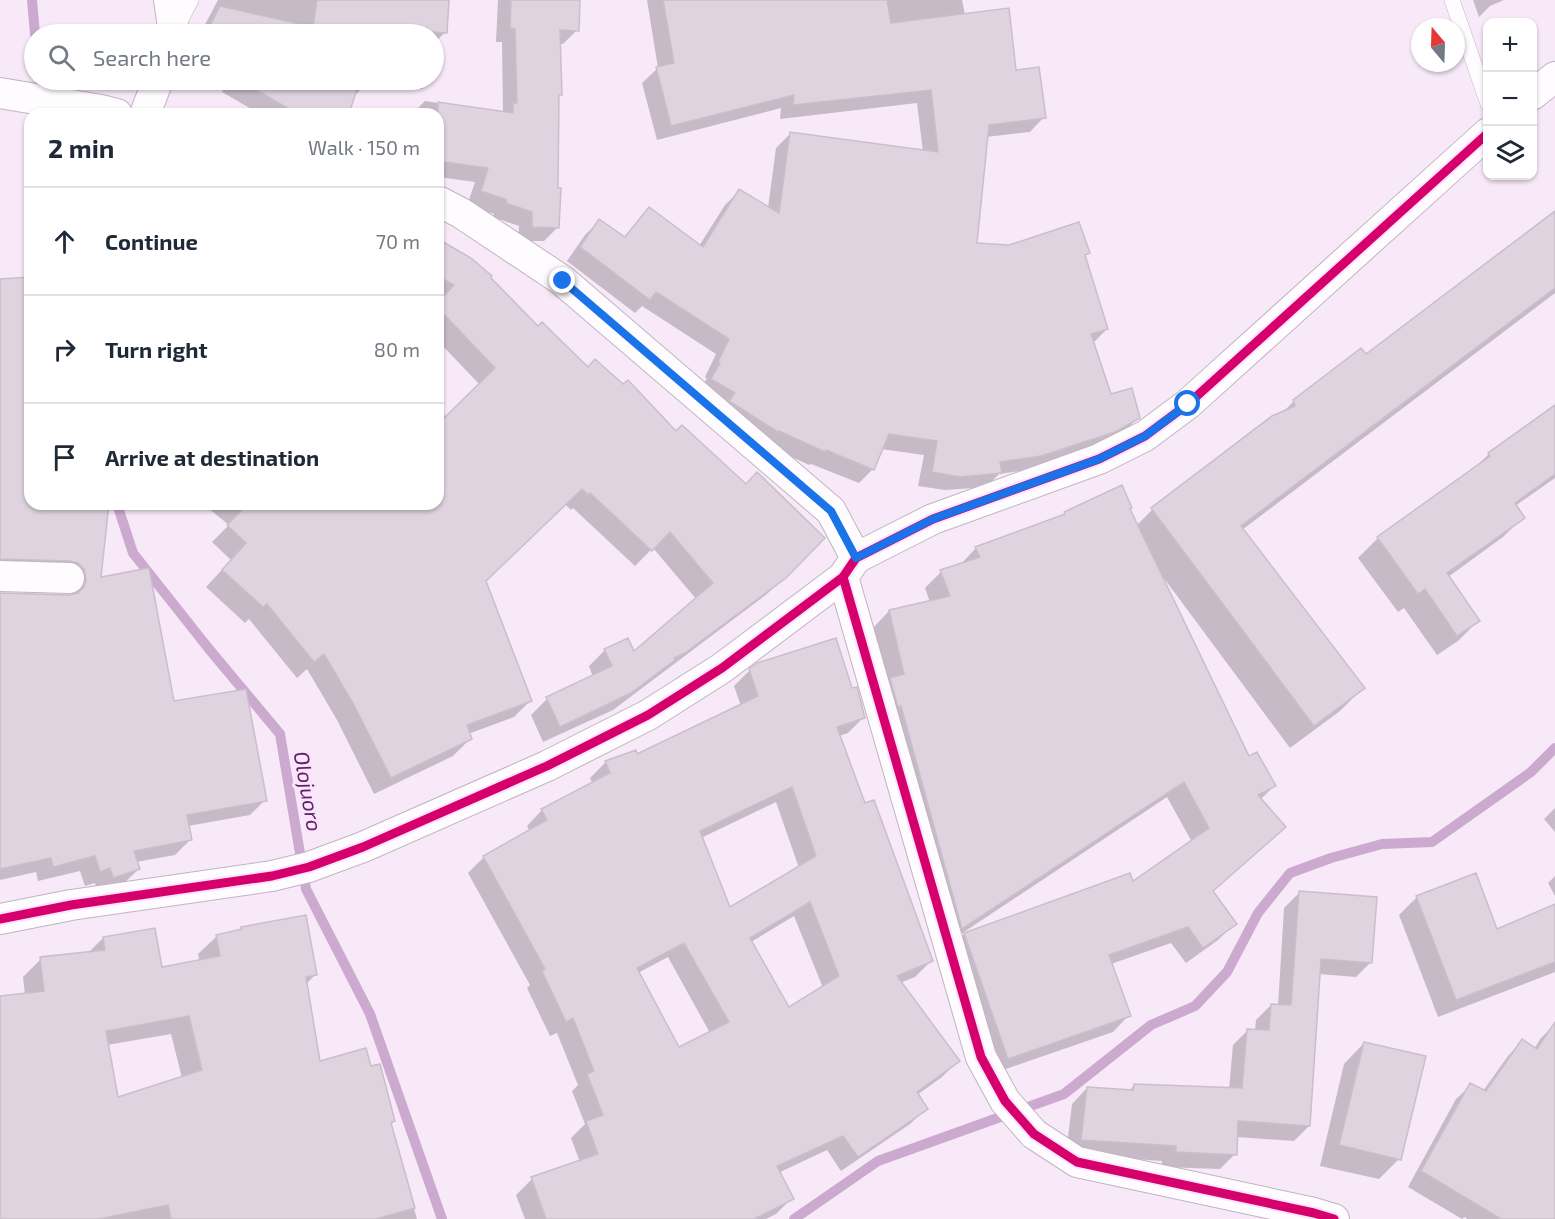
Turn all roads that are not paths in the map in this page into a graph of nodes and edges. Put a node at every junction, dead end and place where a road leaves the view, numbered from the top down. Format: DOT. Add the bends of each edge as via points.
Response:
graph roads {
  1 [pos="169,0"];
  2 [pos="191,0"];
  3 [pos="1452,0"];
  4 [pos="173,24"];
  5 [pos="179,24"];
  6 [pos="1555,77"];
  7 [pos="154,90"];
  8 [pos="1483,90"];
  9 [pos="1537,92"];
  10 [pos="10,95"];
  11 [pos="86,108"];
  12 [pos="147,108"];
  13 [pos="1483,138"];
  14 [pos="444,204"];
  15 [pos="849,568"];
  16 [pos="0,576"];
  17 [pos="69,578"];
  18 [pos="0,919"];
  19 [pos="1334,1219"];
  1 -- 4 [label="street"];
  2 -- 5 [label="lane"];
  3 -- 8 [label="lane"];
  6 -- 9 [label="street"];
  7 -- 12 [label="street"];
  10 -- 11 [label="street"];
  13 -- 15 [label="street" via="1188,404 1145,436 1099,459 933,519"];
  14 -- 15 [label="street" via="563,281 831,511"];
  15 -- 18 [label="street" via="722,668 648,715 547,766 363,847 272,876"];
  15 -- 19 [label="street" via="981,1057 1005,1101 1034,1134 1077,1162"];
  16 -- 17 [label="street"];
}
